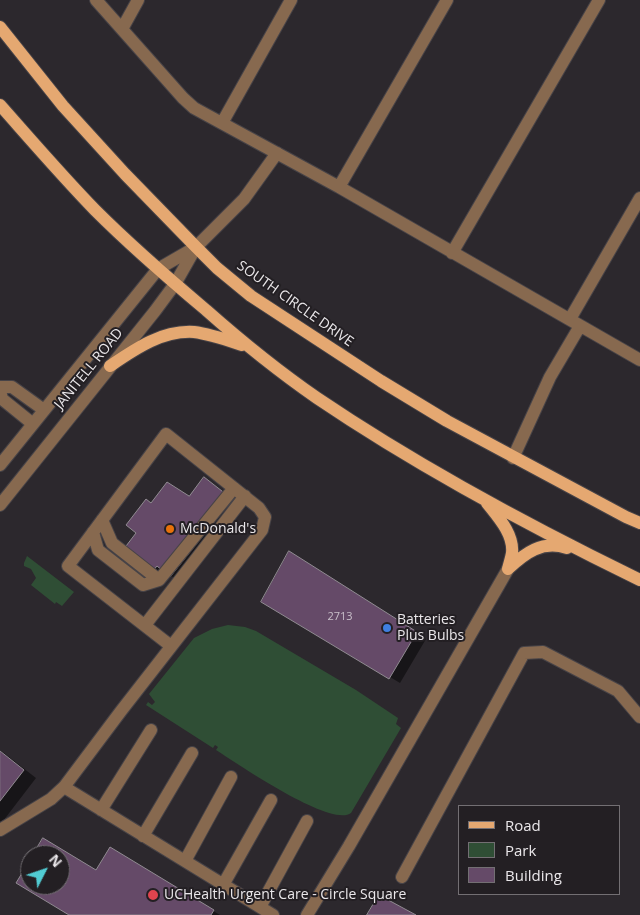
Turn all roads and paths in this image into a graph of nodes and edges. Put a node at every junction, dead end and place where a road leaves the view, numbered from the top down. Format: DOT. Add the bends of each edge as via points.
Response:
graph roads {
  1 [pos="96,0"];
  2 [pos="138,0"];
  3 [pos="292,0"];
  4 [pos="446,0"];
  5 [pos="599,0"];
  6 [pos="0,27"];
  7 [pos="122,28"];
  8 [pos="0,105"];
  9 [pos="222,122"];
  10 [pos="277,154"];
  11 [pos="339,187"];
  12 [pos="640,198"];
  13 [pos="196,248"];
  14 [pos="452,253"];
  15 [pos="158,268"];
  16 [pos="175,284"];
  17 [pos="575,322"];
  18 [pos="251,348"];
  19 [pos="640,360"];
  20 [pos="110,366"];
  21 [pos="0,389"];
  22 [pos="44,410"];
  23 [pos="33,424"];
  24 [pos="512,458"];
  25 [pos="0,465"];
  26 [pos="234,488"];
  27 [pos="245,496"];
  28 [pos="484,499"];
  29 [pos="0,505"];
  30 [pos="102,520"];
  31 [pos="640,523"];
  32 [pos="93,532"];
  33 [pos="586,554"];
  34 [pos="508,569"];
  35 [pos="159,580"];
  36 [pos="640,580"];
  37 [pos="145,626"];
  38 [pos="171,646"];
  39 [pos="640,717"];
  40 [pos="151,730"];
  41 [pos="192,753"];
  42 [pos="232,777"];
  43 [pos="64,787"];
  44 [pos="271,800"];
  45 [pos="101,810"];
  46 [pos="307,821"];
  47 [pos="0,830"];
  48 [pos="143,836"];
  49 [pos="185,862"];
  50 [pos="402,877"];
  51 [pos="223,885"];
  52 [pos="260,908"];
  53 [pos="273,915"];
  54 [pos="307,915"];
  1 -- 7 [label="street"];
  2 -- 7 [label="street"];
  3 -- 9 [label="street"];
  4 -- 11 [label="street"];
  5 -- 14 [label="street"];
  6 -- 13 [label="main road, SOUTH CIRCLE DRIVE" via="63,106"];
  7 -- 9 [label="street" via="183,98 194,108"];
  8 -- 15 [label="main road" via="96,210"];
  9 -- 10 [label="street"];
  10 -- 11 [label="street"];
  10 -- 13 [label="street, JANITELL ROAD" via="244,199"];
  11 -- 14 [label="street"];
  12 -- 17 [label="street"];
  13 -- 15 [label="street, JANITELL ROAD"];
  13 -- 16 [label="street, JANITELL ROAD"];
  13 -- 24 [label="main road, SOUTH CIRCLE DRIVE" via="251,296 447,422"];
  14 -- 17 [label="street"];
  15 -- 16 [label="main road"];
  15 -- 22 [label="street, JANITELL ROAD"];
  16 -- 18 [label="main road"];
  16 -- 20 [label="street, JANITELL ROAD"];
  17 -- 19 [label="street"];
  17 -- 24 [label="street"];
  18 -- 20 [label="main road" via="202,334 179,332 153,340"];
  18 -- 28 [label="main road" via="372,434"];
  20 -- 29 [label="street, JANITELL ROAD"];
  21 -- 22 [label="street" via="12,387"];
  21 -- 23 [label="street" via="2,399"];
  22 -- 23 [label="street, JANITELL ROAD"];
  23 -- 25 [label="street, JANITELL ROAD"];
  24 -- 31 [label="main road, SOUTH CIRCLE DRIVE"];
  26 -- 27 [label="street"];
  26 -- 30 [label="street" via="166,434"];
  26 -- 35 [label="street"];
  27 -- 37 [label="street"];
  27 -- 38 [label="street" via="265,517 262,530"];
  28 -- 33 [label="main road"];
  28 -- 34 [label="main road" via="500,519 511,542"];
  30 -- 32 [label="street"];
  30 -- 35 [label="street" via="112,543"];
  32 -- 35 [label="street" via="98,550 144,585"];
  32 -- 37 [label="street" via="68,566"];
  33 -- 34 [label="main road" via="561,546 538,548 526,552"];
  33 -- 36 [label="main road"];
  34 -- 54 [label="street"];
  37 -- 38 [label="street"];
  38 -- 43 [label="street"];
  39 -- 50 [label="street" via="618,691 543,652 524,653"];
  40 -- 45 [label="street"];
  41 -- 48 [label="street"];
  42 -- 49 [label="street"];
  43 -- 45 [label="street"];
  43 -- 47 [label="street" via="51,799"];
  44 -- 51 [label="street"];
  45 -- 48 [label="street"];
  46 -- 52 [label="street"];
  48 -- 49 [label="street"];
  49 -- 51 [label="street"];
  51 -- 52 [label="street"];
  52 -- 53 [label="street"];
}
